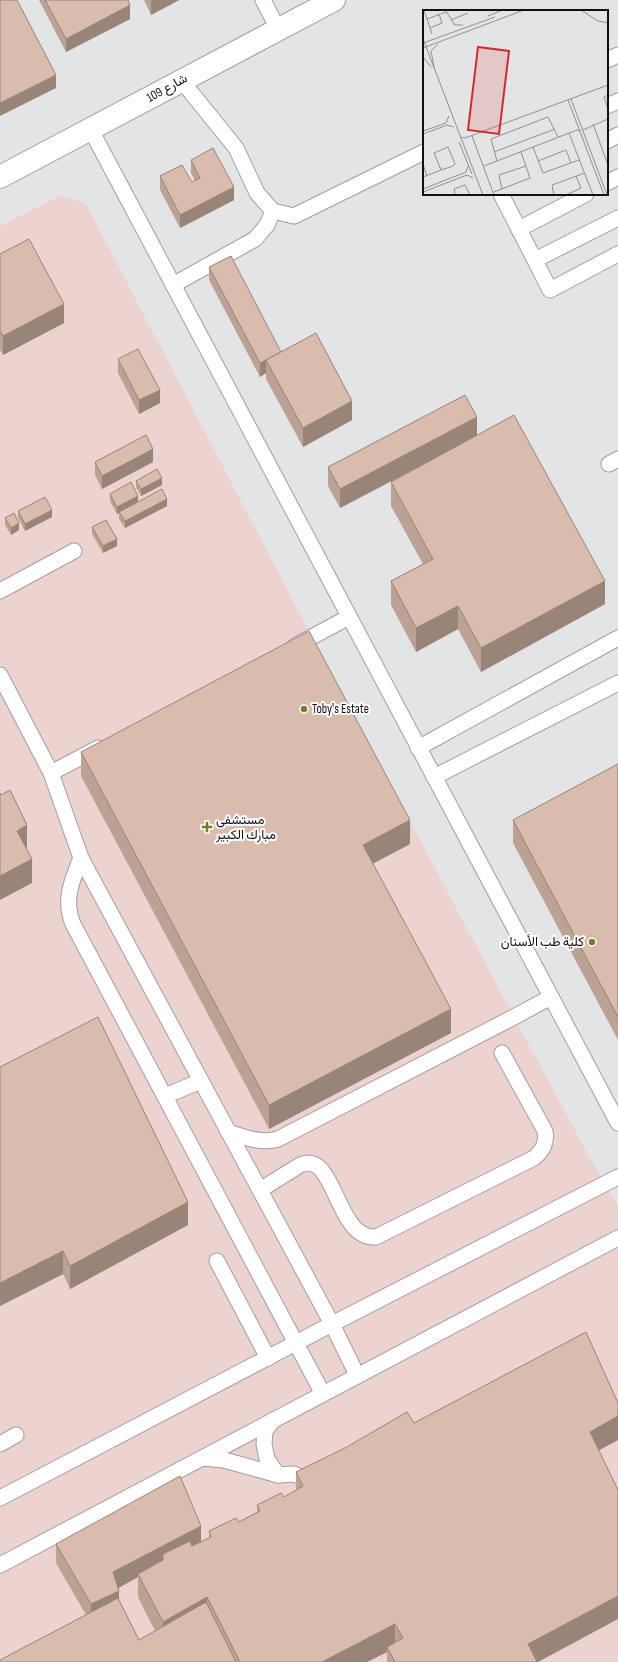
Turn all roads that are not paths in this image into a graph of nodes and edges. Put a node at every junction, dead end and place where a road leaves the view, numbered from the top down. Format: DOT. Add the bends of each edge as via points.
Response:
graph roads {
  1 [pos="263,0"];
  2 [pos="334,0"];
  3 [pos="278,29"];
  4 [pos="618,55"];
  5 [pos="608,60"];
  6 [pos="181,80"];
  7 [pos="618,100"];
  8 [pos="608,105"];
  9 [pos="91,130"];
  10 [pos="618,135"];
  11 [pos="608,140"];
  12 [pos="423,152"];
  13 [pos="0,177"];
  14 [pos="618,177"];
  15 [pos="608,182"];
  16 [pos="505,195"];
  17 [pos="584,195"];
  18 [pos="273,211"];
  19 [pos="618,218"];
  20 [pos="519,229"];
  21 [pos="618,254"];
  22 [pos="535,260"];
  23 [pos="173,285"];
  24 [pos="74,551"];
  25 [pos="0,591"];
  26 [pos="349,617"];
  27 [pos="618,638"];
  28 [pos="284,652"];
  29 [pos="0,675"];
  30 [pos="618,683"];
  31 [pos="109,743"];
  32 [pos="418,748"];
  33 [pos="50,773"];
  34 [pos="434,777"];
  35 [pos="81,858"];
  36 [pos="551,996"];
  37 [pos="502,1053"];
  38 [pos="201,1081"];
  39 [pos="165,1096"];
  40 [pos="618,1123"];
  41 [pos="228,1132"];
  42 [pos="618,1177"];
  43 [pos="260,1190"];
  44 [pos="618,1238"];
  45 [pos="217,1261"];
  46 [pos="332,1324"];
  47 [pos="296,1343"];
  48 [pos="268,1358"];
  49 [pos="357,1376"];
  50 [pos="323,1394"];
  51 [pos="273,1420"];
  52 [pos="16,1435"];
  53 [pos="0,1444"];
  54 [pos="202,1458"];
  55 [pos="278,1475"];
  56 [pos="312,1482"];
  57 [pos="0,1498"];
  58 [pos="0,1565"];
  1 -- 3 [label="lane"];
  2 -- 3 [label="street, شارع 109"];
  3 -- 6 [label="street, شارع 109"];
  4 -- 5 [label="lane"];
  6 -- 9 [label="street, شارع 109"];
  6 -- 18 [label="lane" via="236,148 257,193"];
  7 -- 8 [label="lane"];
  9 -- 13 [label="street, شارع 109"];
  9 -- 23 [label="lane"];
  10 -- 11 [label="lane"];
  12 -- 18 [label="lane" via="294,216"];
  14 -- 15 [label="lane"];
  16 -- 20 [label="lane"];
  17 -- 20 [label="lane"];
  18 -- 23 [label="lane" via="267,225 255,239"];
  19 -- 22 [label="lane"];
  20 -- 22 [label="lane"];
  21 -- 22 [label="lane" via="550,290"];
  23 -- 26 [label="lane"];
  24 -- 25 [label="lane"];
  26 -- 28 [label="lane"];
  26 -- 32 [label="lane"];
  27 -- 32 [label="lane"];
  29 -- 33 [label="lane"];
  30 -- 34 [label="lane"];
  31 -- 33 [label="lane"];
  32 -- 34 [label="lane"];
  33 -- 35 [label="lane"];
  34 -- 36 [label="lane"];
  35 -- 38 [label="lane"];
  35 -- 39 [label="lane" via="68,895 69,915"];
  36 -- 40 [label="lane"];
  36 -- 41 [label="lane" via="278,1139 257,1141"];
  37 -- 43 [label="lane" via="545,1131 545,1146 534,1158 376,1237 369,1238 352,1226 321,1168 312,1162 305,1162"];
  38 -- 39 [label="lane"];
  38 -- 41 [label="lane"];
  39 -- 47 [label="lane"];
  41 -- 43 [label="lane"];
  42 -- 46 [label="lane"];
  43 -- 46 [label="lane"];
  44 -- 49 [label="lane"];
  45 -- 48 [label="lane"];
  46 -- 47 [label="lane"];
  46 -- 49 [label="lane"];
  47 -- 48 [label="lane"];
  47 -- 50 [label="lane"];
  48 -- 57 [label="lane"];
  49 -- 50 [label="lane"];
  50 -- 51 [label="lane"];
  51 -- 54 [label="lane"];
  51 -- 55 [label="lane" via="264,1431 264,1444 267,1459"];
  52 -- 53 [label="lane"];
  54 -- 55 [label="lane" via="224,1460"];
  54 -- 58 [label="lane"];
  55 -- 56 [label="lane" via="294,1474"];
}
